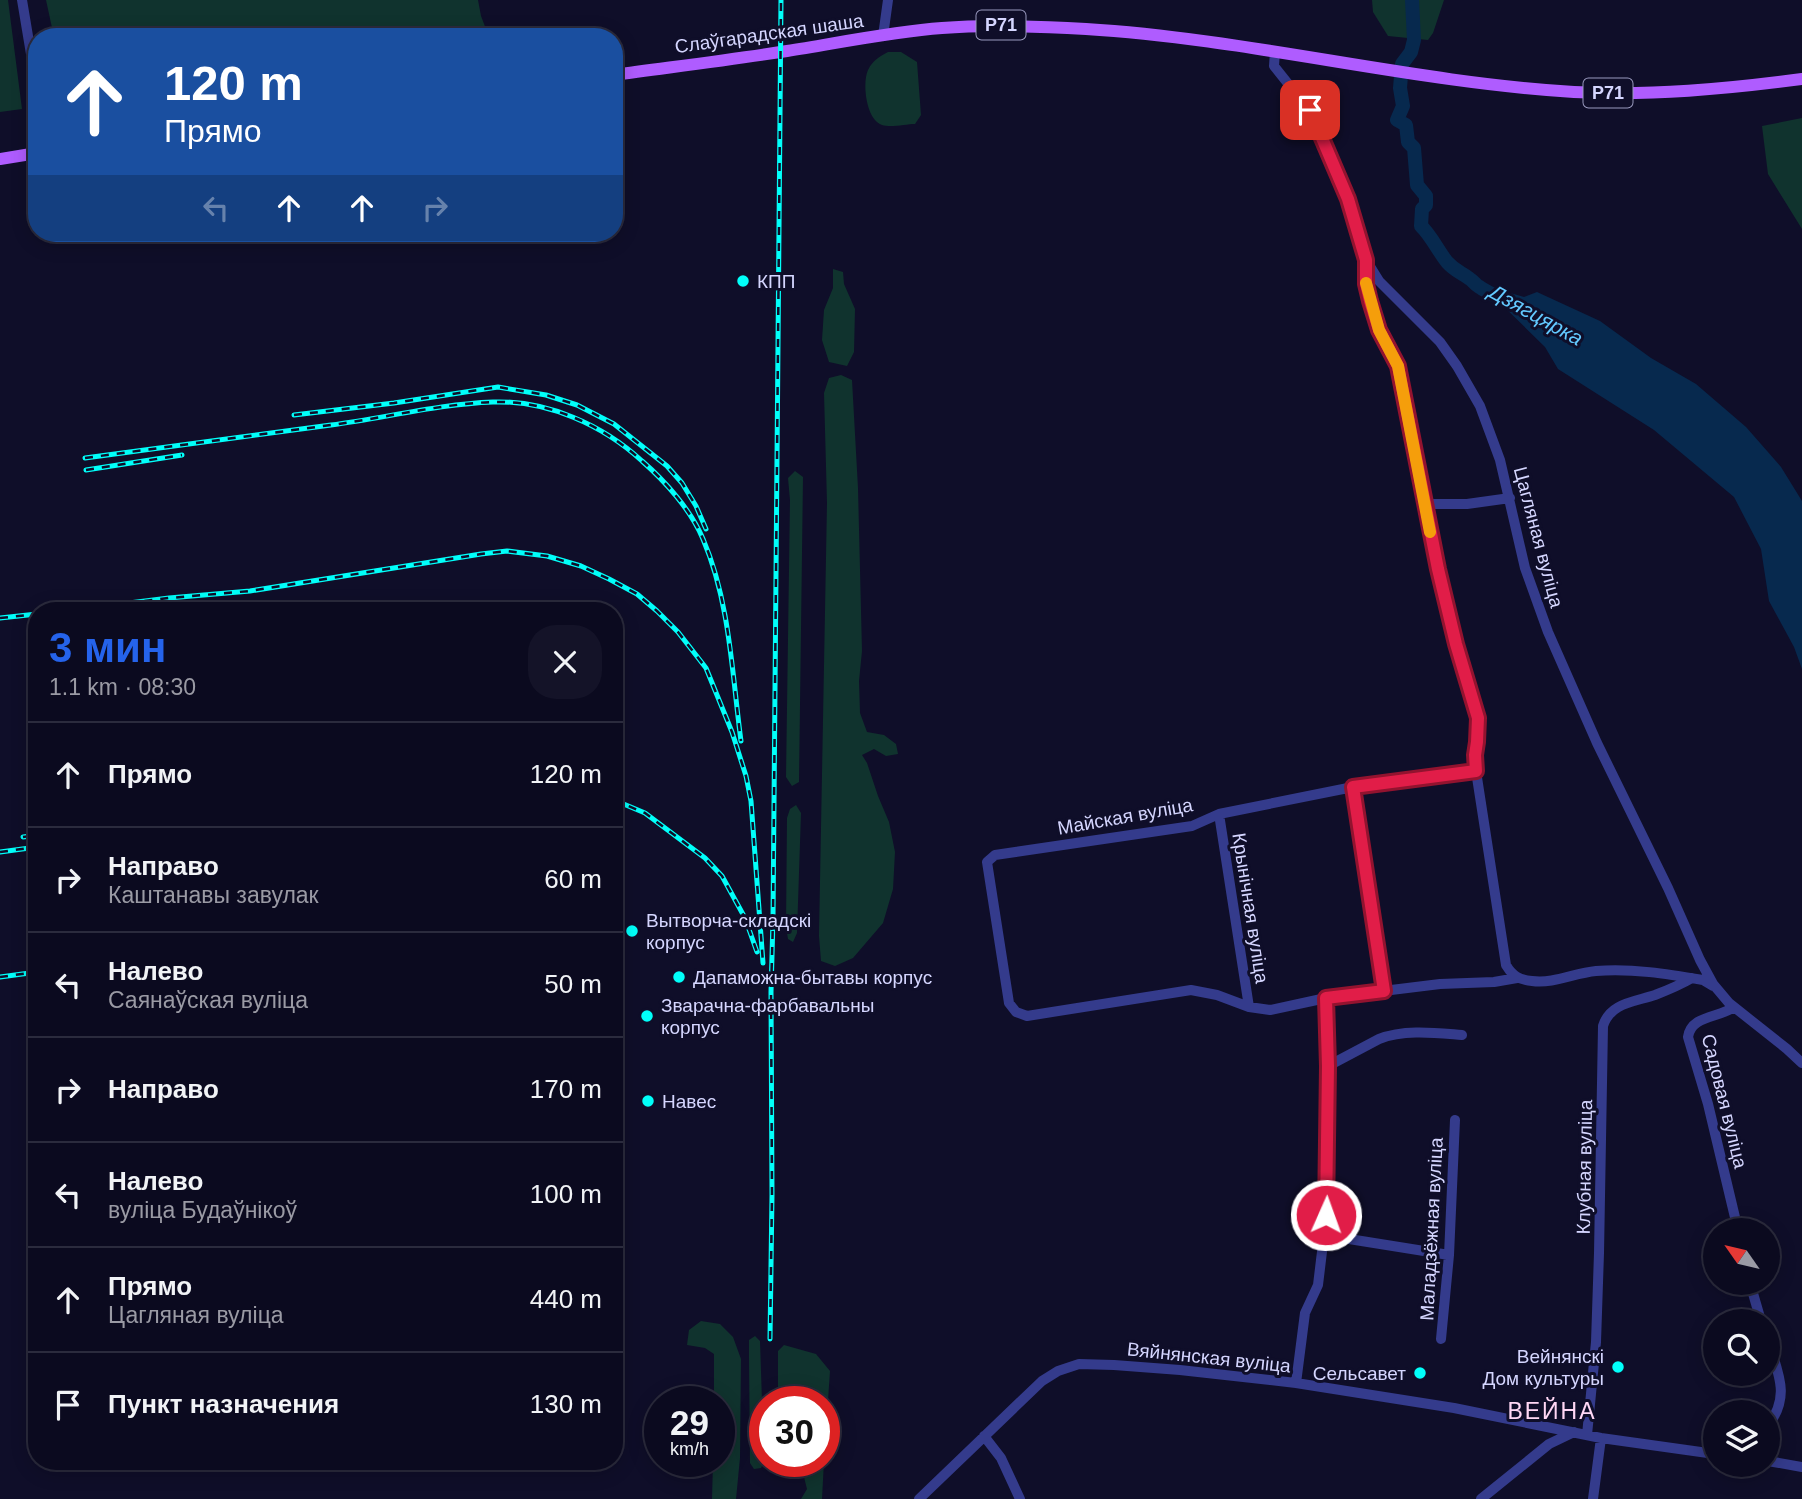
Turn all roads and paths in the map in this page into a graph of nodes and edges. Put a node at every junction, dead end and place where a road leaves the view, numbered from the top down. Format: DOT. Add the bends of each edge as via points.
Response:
graph roads {
  1 [pos="22,0"];
  2 [pos="888,0"];
  3 [pos="28,36"];
  4 [pos="883,36"];
  5 [pos="1275,51"];
  6 [pos="623,74"];
  7 [pos="1802,79"];
  8 [pos="28,154"];
  9 [pos="0,159"];
  10 [pos="1366,260"];
  11 [pos="1510,498"];
  12 [pos="1424,503"];
  13 [pos="1476,771"];
  14 [pos="1353,787"];
  15 [pos="1219,814"];
  16 [pos="1700,960"];
  17 [pos="1517,978"];
  18 [pos="1691,979"];
  19 [pos="1384,991"];
  20 [pos="1719,991"];
  21 [pos="1326,998"];
  22 [pos="1249,1007"];
  23 [pos="1734,1007"];
  24 [pos="1462,1035"];
  25 [pos="1802,1063"];
  26 [pos="1328,1066"];
  27 [pos="1455,1121"];
  28 [pos="1735,1218"];
  29 [pos="1324,1235"];
  30 [pos="1449,1255"];
  31 [pos="1441,1339"];
  32 [pos="1296,1383"];
  33 [pos="1544,1425"];
  34 [pos="1574,1432"];
  35 [pos="1587,1435"];
  36 [pos="984,1436"];
  37 [pos="1601,1438"];
  38 [pos="1549,1444"];
  39 [pos="1703,1452"];
  40 [pos="1780,1463"];
  41 [pos="1802,1467"];
  42 [pos="919,1499"];
  43 [pos="1020,1499"];
  44 [pos="1481,1499"];
  45 [pos="1592,1499"];
  1 -- 3 [label="street"];
  2 -- 4 [label="street"];
  4 -- 5 [label="main road, Слаўгарадская шаша / Р71" via="940,28 1017,26 1089,29"];
  4 -- 6 [label="main road, Слаўгарадская шаша / Р71"];
  5 -- 7 [label="main road, Слаўгарадская шаша / Р71" via="1523,87 1626,94"];
  5 -- 10 [label="street, Цагляная вуліца" via="1274,66 1310,110 1348,199"];
  8 -- 9 [label="main road"];
  10 -- 11 [label="street, Цагляная вуліца" via="1379,281 1440,342 1457,366 1486,419"];
  10 -- 12 [label="street" via="1366,284 1379,330 1398,366"];
  11 -- 12 [label="street" via="1467,505"];
  11 -- 16 [label="street, Цагляная вуліца" via="1525,568 1548,632"];
  12 -- 13 [label="street" via="1478,718"];
  13 -- 14 [label="street, Майская вуліца"];
  13 -- 17 [label="street" via="1503,959"];
  14 -- 15 [label="street, Майская вуліца"];
  14 -- 19 [label="street"];
  15 -- 22 [label="street, Крынічная вуліца"];
  15 -- 22 [label="street, Майская вуліца" via="1192,827 995,855 987,862 1009,1003 1016,1012 1027,1016 1191,990"];
  16 -- 18 [label="street"];
  16 -- 20 [label="street, Цагляная вуліца"];
  17 -- 18 [label="street" via="1545,981 1621,970"];
  17 -- 19 [label="street"];
  18 -- 20 [label="street" via="1705,981"];
  18 -- 35 [label="street, Клубная вуліца" via="1618,1007 1603,1026 1597,1312"];
  19 -- 21 [label="street"];
  20 -- 23 [label="street, Цагляная вуліца"];
  21 -- 22 [label="street" via="1270,1010"];
  21 -- 26 [label="street"];
  23 -- 25 [label="street, Цагляная вуліца"];
  23 -- 28 [label="street, Садовая вуліца" via="1696,1022 1688,1037"];
  24 -- 26 [label="street" via="1388,1036"];
  26 -- 29 [label="street"];
  27 -- 30 [label="street, Маладзёжная вуліца"];
  29 -- 30 [label="street"];
  29 -- 32 [label="street" via="1318,1285 1305,1313"];
  30 -- 31 [label="street, Маладзёжная вуліца"];
  32 -- 33 [label="street, Вяйнянская вуліца"];
  32 -- 36 [label="street, Вяйнянская вуліца" via="1079,1364 1048,1376"];
  33 -- 34 [label="street, Вяйнянская вуліца"];
  33 -- 38 [label="street" via="1552,1436"];
  34 -- 35 [label="street, Вяйнянская вуліца"];
  34 -- 38 [label="street"];
  35 -- 37 [label="street, Вяйнянская вуліца"];
  36 -- 42 [label="street, Вяйнянская вуліца"];
  36 -- 43 [label="street" via="1001,1458"];
  37 -- 39 [label="street, Вяйнянская вуліца"];
  37 -- 45 [label="street"];
  38 -- 44 [label="street"];
  40 -- 41 [label="street"];
}
